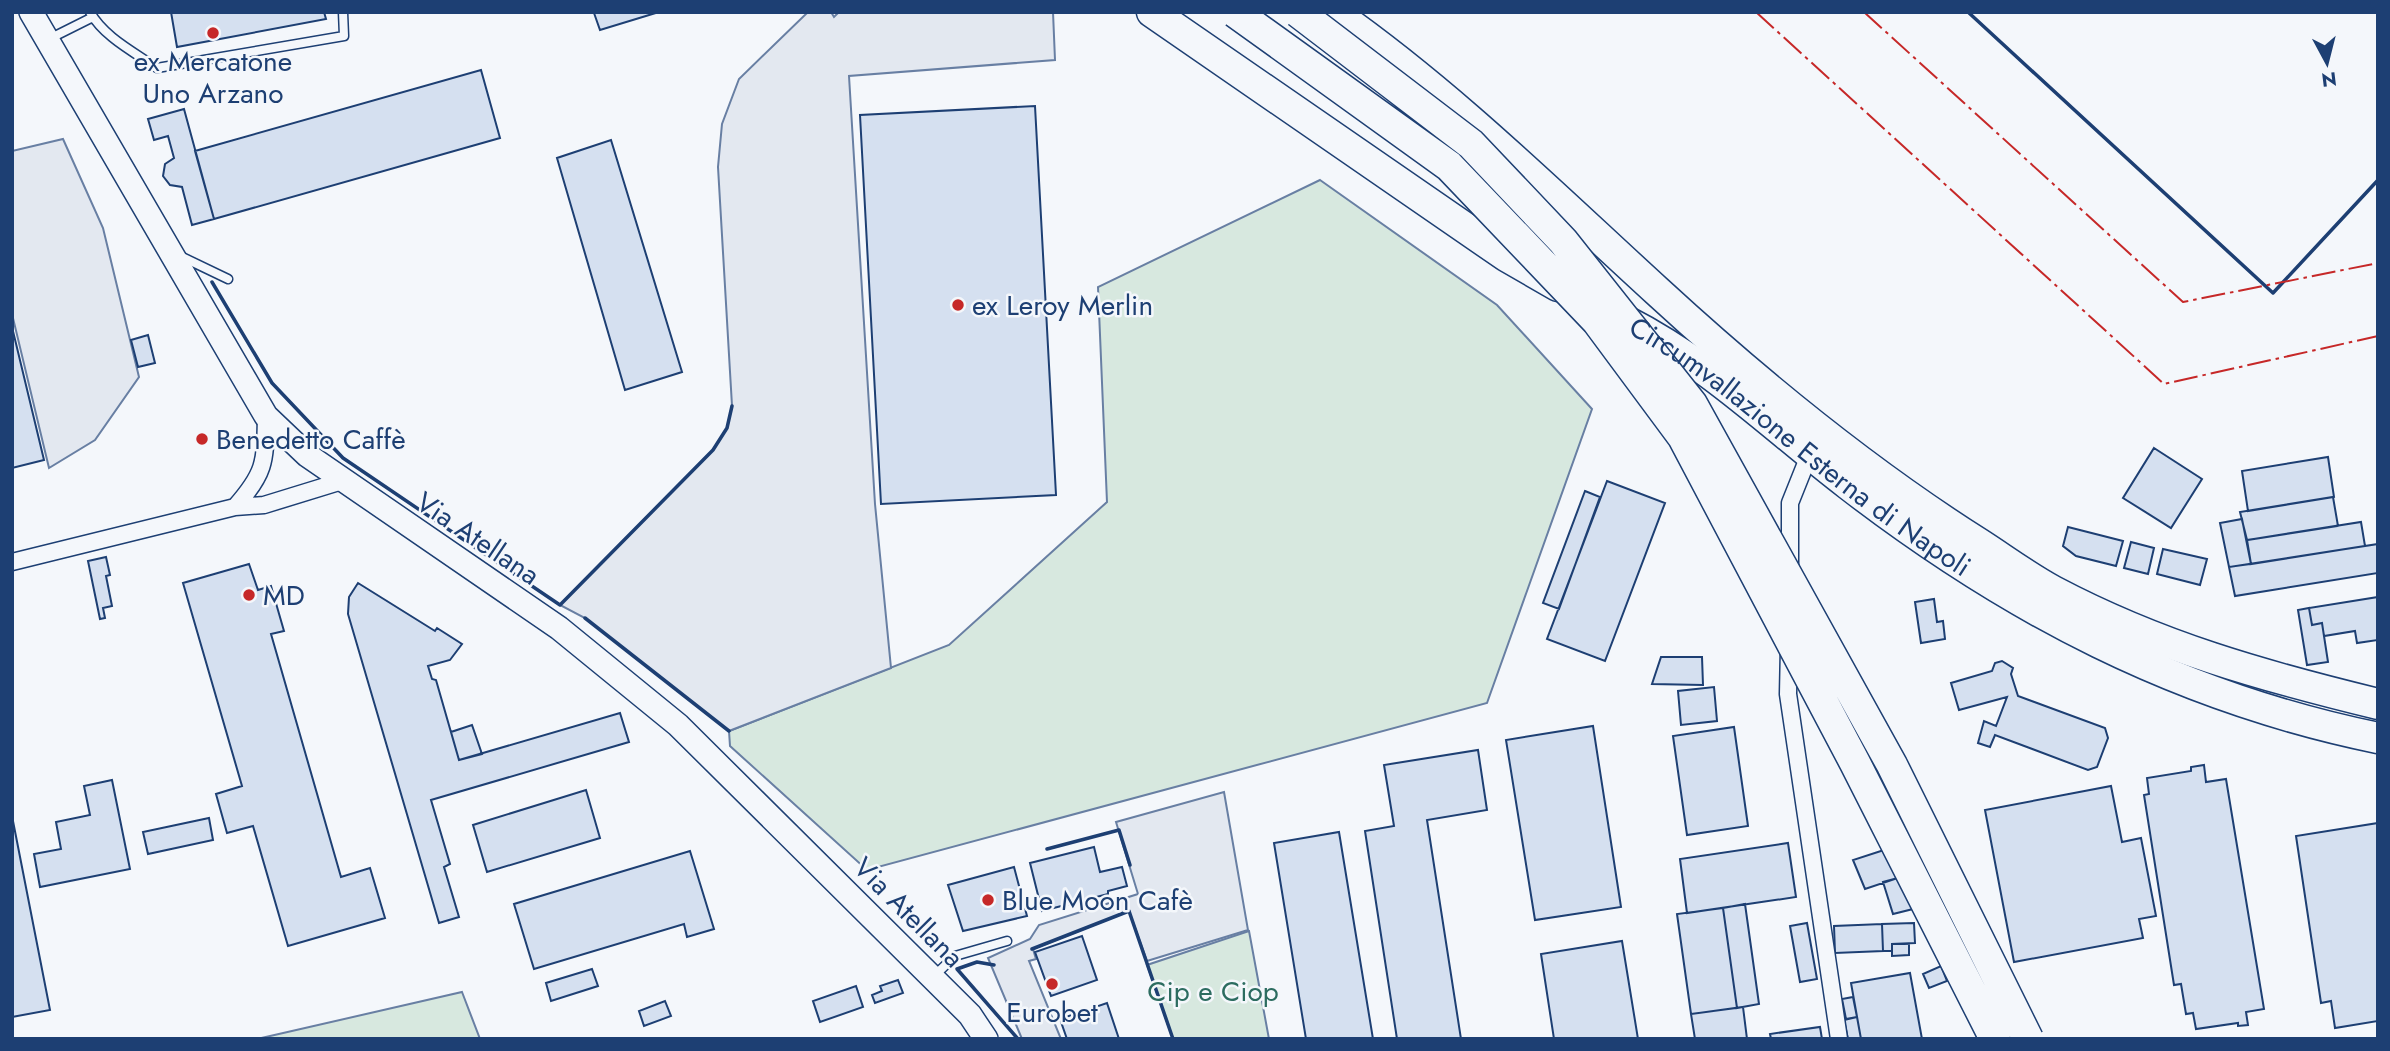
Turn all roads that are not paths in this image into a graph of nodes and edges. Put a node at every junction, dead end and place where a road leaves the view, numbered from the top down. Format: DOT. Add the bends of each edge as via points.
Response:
graph roads {
  1 [pos="31,12"];
  2 [pos="343,12"];
  3 [pos="1152,12"];
  4 [pos="1235,12"];
  5 [pos="1298,12"];
  6 [pos="1333,12"];
  7 [pos="92,15"];
  8 [pos="47,40"];
  9 [pos="173,253"];
  10 [pos="228,279"];
  11 [pos="266,416"];
  12 [pos="1811,453"];
  13 [pos="342,481"];
  14 [pos="235,507"];
  15 [pos="12,562"];
  16 [pos="2378,704"];
  17 [pos="2378,738"];
  18 [pos="1007,941"];
  19 [pos="932,977"];
  20 [pos="986,1039"];
  21 [pos="1839,1039"];
  22 [pos="1995,1039"];
  23 [pos="2028,1039"];
  1 -- 8 [label="main road, Via Atellana"];
  2 -- 7 [label="lane" via="344,36 157,68"];
  3 -- 12 [label="highway, Circumvallazione Esterna di Napoli" via="1506,256 1688,356"];
  4 -- 22 [label="highway, bridge" via="1450,166 1597,320 1683,437 1856,763"];
  5 -- 23 [label="highway, bridge" via="1471,144 1563,241 1692,404 1892,765"];
  6 -- 16 [label="highway, Circumvallazione Esterna di Napoli" via="1470,119 1737,363 1857,459 1944,521 2052,590 2147,635 2250,672"];
  7 -- 8 [label="lane"];
  8 -- 9 [label="main road, Via Atellana"];
  9 -- 10 [label="lane"];
  9 -- 11 [label="main road, Via Atellana"];
  11 -- 13 [label="main road, Via Atellana"];
  11 -- 14 [label="street" via="264,467"];
  12 -- 17 [label="highway, Circumvallazione Esterna di Napoli" via="1990,584 2084,638 2207,690"];
  12 -- 21 [label="street" via="1790,503 1788,694"];
  13 -- 14 [label="street" via="264,505"];
  13 -- 19 [label="main road, Via Atellana" via="559,628 678,725"];
  14 -- 15 [label="street"];
  18 -- 19 [label="lane" via="955,956"];
  19 -- 20 [label="main road, Via Atellana" via="970,1015"];
}
